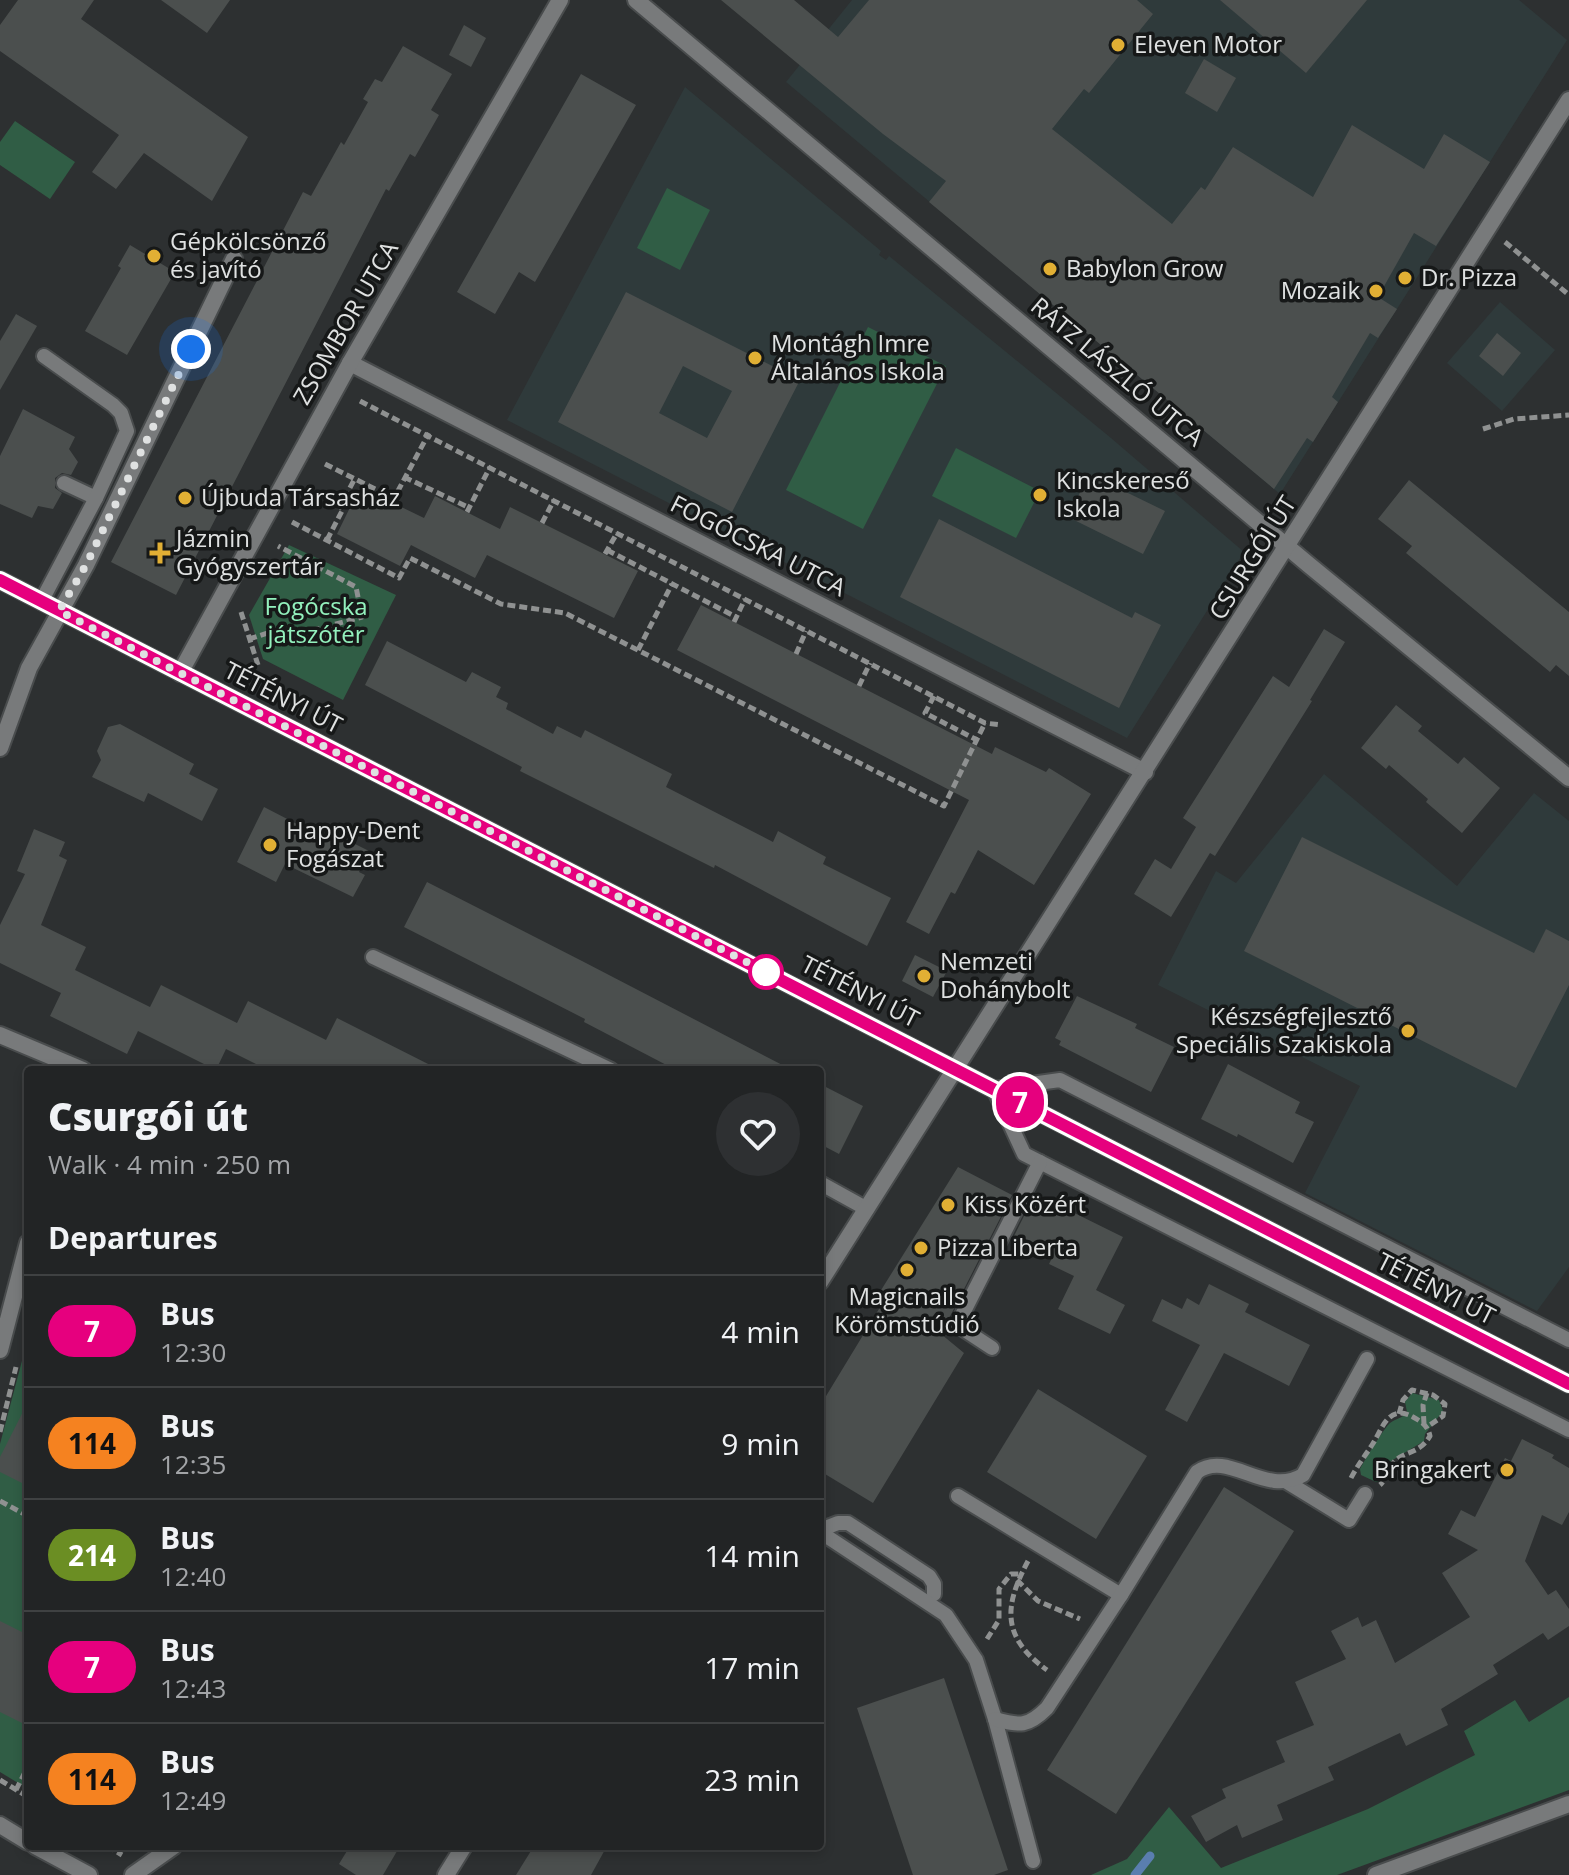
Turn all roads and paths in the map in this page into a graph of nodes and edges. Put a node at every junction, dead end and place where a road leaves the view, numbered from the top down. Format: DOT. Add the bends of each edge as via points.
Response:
graph roads {
  1 [pos="560,0"];
  2 [pos="636,0"];
  3 [pos="1569,100"];
  4 [pos="1489,228"];
  5 [pos="234,259"];
  6 [pos="1569,295"];
  7 [pos="44,356"];
  8 [pos="350,363"];
  9 [pos="360,401"];
  10 [pos="442,411"];
  11 [pos="1569,415"];
  12 [pos="1483,429"];
  13 [pos="427,436"];
  14 [pos="503,442"];
  15 [pos="325,464"];
  16 [pos="490,467"];
  17 [pos="404,477"];
  18 [pos="354,480"];
  19 [pos="64,483"];
  20 [pos="96,498"];
  21 [pos="554,500"];
  22 [pos="292,522"];
  23 [pos="542,523"];
  24 [pos="617,533"];
  25 [pos="327,540"];
  26 [pos="278,546"];
  27 [pos="1288,547"];
  28 [pos="0,580"];
  29 [pos="672,584"];
  30 [pos="745,599"];
  31 [pos="41,602"];
  32 [pos="59,611"];
  33 [pos="241,612"];
  34 [pos="806,631"];
  35 [pos="249,639"];
  36 [pos="638,651"];
  37 [pos="796,654"];
  38 [pos="870,663"];
  39 [pos="258,665"];
  40 [pos="180,673"];
  41 [pos="859,686"];
  42 [pos="934,696"];
  43 [pos="985,723"];
  44 [pos="1007,725"];
  45 [pos="977,740"];
  46 [pos="0,748"];
  47 [pos="1145,772"];
  48 [pos="1569,778"];
  49 [pos="373,957"];
  50 [pos="0,1035"];
  51 [pos="69,1066"];
  52 [pos="603,1066"];
  53 [pos="956,1069"];
  54 [pos="994,1089"];
  55 [pos="1040,1162"];
  56 [pos="824,1185"];
  57 [pos="867,1209"];
  58 [pos="24,1258"];
  59 [pos="824,1276"];
  60 [pos="1569,1340"];
  61 [pos="992,1348"];
  62 [pos="0,1350"];
  63 [pos="1367,1359"];
  64 [pos="18,1363"];
  65 [pos="1569,1384"];
  66 [pos="1427,1393"];
  67 [pos="1399,1414"];
  68 [pos="1426,1426"];
  69 [pos="1569,1430"];
  70 [pos="0,1432"];
  71 [pos="1354,1474"];
  72 [pos="1287,1482"];
  73 [pos="1367,1486"];
  74 [pos="958,1496"];
  75 [pos="0,1501"];
  76 [pos="1331,1509"];
  77 [pos="24,1514"];
  78 [pos="824,1529"];
  79 [pos="824,1534"];
  80 [pos="1039,1545"];
  81 [pos="1019,1577"];
  82 [pos="934,1594"];
  83 [pos="1121,1595"];
  84 [pos="999,1615"];
  85 [pos="1009,1616"];
  86 [pos="1098,1629"];
  87 [pos="970,1651"];
  88 [pos="1064,1682"];
  89 [pos="995,1719"];
  90 [pos="24,1774"];
  91 [pos="0,1780"];
  92 [pos="16,1790"];
  93 [pos="24,1795"];
  94 [pos="1569,1804"];
  95 [pos="0,1825"];
  96 [pos="24,1840"];
  97 [pos="42,1850"];
  98 [pos="115,1850"];
  99 [pos="168,1850"];
  100 [pos="462,1850"];
  101 [pos="122,1855"];
  102 [pos="1033,1861"];
  103 [pos="89,1875"];
  104 [pos="133,1875"];
  105 [pos="446,1875"];
  106 [pos="1376,1875"];
  1 -- 8 [label="street, ZSOMBOR UTCA"];
  2 -- 27 [label="street, RÁTZ LÁSZLÓ UTCA"];
  3 -- 4 [label="street, CSURGÓI ÚT"];
  4 -- 6 [label="path"];
  4 -- 27 [label="street, CSURGÓI ÚT"];
  5 -- 32 [label="street"];
  7 -- 20 [label="lane" via="113,405 125,421 125,439"];
  8 -- 10 [label="street, FOGÓCSKA UTCA"];
  8 -- 40 [label="street, ZSOMBOR UTCA"];
  9 -- 13 [label="path"];
  10 -- 13 [label="path"];
  10 -- 14 [label="street, FOGÓCSKA UTCA"];
  11 -- 12 [label="path" via="1514,419"];
  13 -- 16 [label="path"];
  13 -- 17 [label="path"];
  14 -- 16 [label="path"];
  14 -- 47 [label="street, FOGÓCSKA UTCA"];
  15 -- 18 [label="path"];
  16 -- 17 [label="path" via="468,510"];
  16 -- 21 [label="path"];
  17 -- 18 [label="path" via="392,500"];
  18 -- 25 [label="path"];
  19 -- 20 [label="lane"];
  20 -- 31 [label="lane"];
  21 -- 23 [label="path"];
  21 -- 24 [label="path"];
  22 -- 25 [label="path"];
  24 -- 29 [label="path" via="606,552"];
  24 -- 30 [label="path"];
  25 -- 36 [label="path" via="399,578 410,558 501,604 565,613"];
  26 -- 35 [label="path" via="356,587 362,617 280,639 277,630"];
  27 -- 47 [label="street, CSURGÓI ÚT"];
  27 -- 48 [label="street, RÁTZ LÁSZLÓ UTCA"];
  28 -- 31 [label="street, TÉTÉNYI ÚT"];
  29 -- 30 [label="path" via="735,620"];
  29 -- 36 [label="path"];
  30 -- 34 [label="path"];
  31 -- 32 [label="street, TÉTÉNYI ÚT"];
  32 -- 40 [label="street, TÉTÉNYI ÚT"];
  32 -- 46 [label="street" via="29,668"];
  33 -- 35 [label="path"];
  34 -- 37 [label="path"];
  34 -- 38 [label="path"];
  35 -- 39 [label="path"];
  36 -- 45 [label="path" via="944,806"];
  38 -- 41 [label="path"];
  38 -- 42 [label="path"];
  40 -- 53 [label="street, TÉTÉNYI ÚT"];
  42 -- 43 [label="path"];
  42 -- 45 [label="path" via="924,716"];
  43 -- 44 [label="path"];
  43 -- 45 [label="path"];
  47 -- 53 [label="street, CSURGÓI ÚT"];
  49 -- 52 [label="lane"];
  50 -- 51 [label="street"];
  53 -- 54 [label="street, TÉTÉNYI ÚT"];
  53 -- 57 [label="street, CSURGÓI ÚT"];
  54 -- 55 [label="lane" via="1024,1154"];
  54 -- 60 [label="lane" via="1060,1080"];
  54 -- 65 [label="street, TÉTÉNYI ÚT"];
  55 -- 61 [label="lane" via="957,1325"];
  55 -- 69 [label="lane"];
  56 -- 57 [label="lane"];
  57 -- 59 [label="street, CSURGÓI ÚT"];
  58 -- 62 [label="street"];
  63 -- 72 [label="lane" via="1308,1468"];
  64 -- 70 [label="path"];
  66 -- 67 [label="path" via="1412,1390"];
  66 -- 68 [label="path"];
  66 -- 68 [label="path" via="1443,1400 1446,1409"];
  67 -- 68 [label="path"];
  67 -- 71 [label="path" via="1382,1423"];
  68 -- 73 [label="path" via="1430,1436 1421,1448 1394,1463 1384,1483"];
  71 -- 73 [label="path"];
  71 -- 76 [label="path"];
  72 -- 76 [label="lane"];
  72 -- 83 [label="lane" via="1204,1467 1190,1480"];
  73 -- 76 [label="lane" via="1349,1520"];
  74 -- 80 [label="lane"];
  75 -- 77 [label="path"];
  78 -- 82 [label="lane" via="848,1523 929,1576"];
  79 -- 87 [label="lane" via="946,1615"];
  80 -- 81 [label="path"];
  80 -- 83 [label="lane"];
  81 -- 84 [label="path" via="1011,1574 999,1589"];
  81 -- 85 [label="path"];
  81 -- 86 [label="path" via="1038,1601"];
  83 -- 86 [label="lane"];
  84 -- 85 [label="path"];
  84 -- 87 [label="path" via="990,1637"];
  85 -- 88 [label="path" via="1025,1647"];
  86 -- 88 [label="lane"];
  87 -- 89 [label="lane"];
  88 -- 89 [label="lane" via="1036,1718 1024,1724"];
  89 -- 102 [label="lane"];
  90 -- 92 [label="path"];
  91 -- 92 [label="path"];
  92 -- 93 [label="path"];
  94 -- 106 [label="street"];
  95 -- 96 [label="street"];
  97 -- 103 [label="street"];
  98 -- 101 [label="path"];
  99 -- 104 [label="street"];
  100 -- 105 [label="street"];
}
